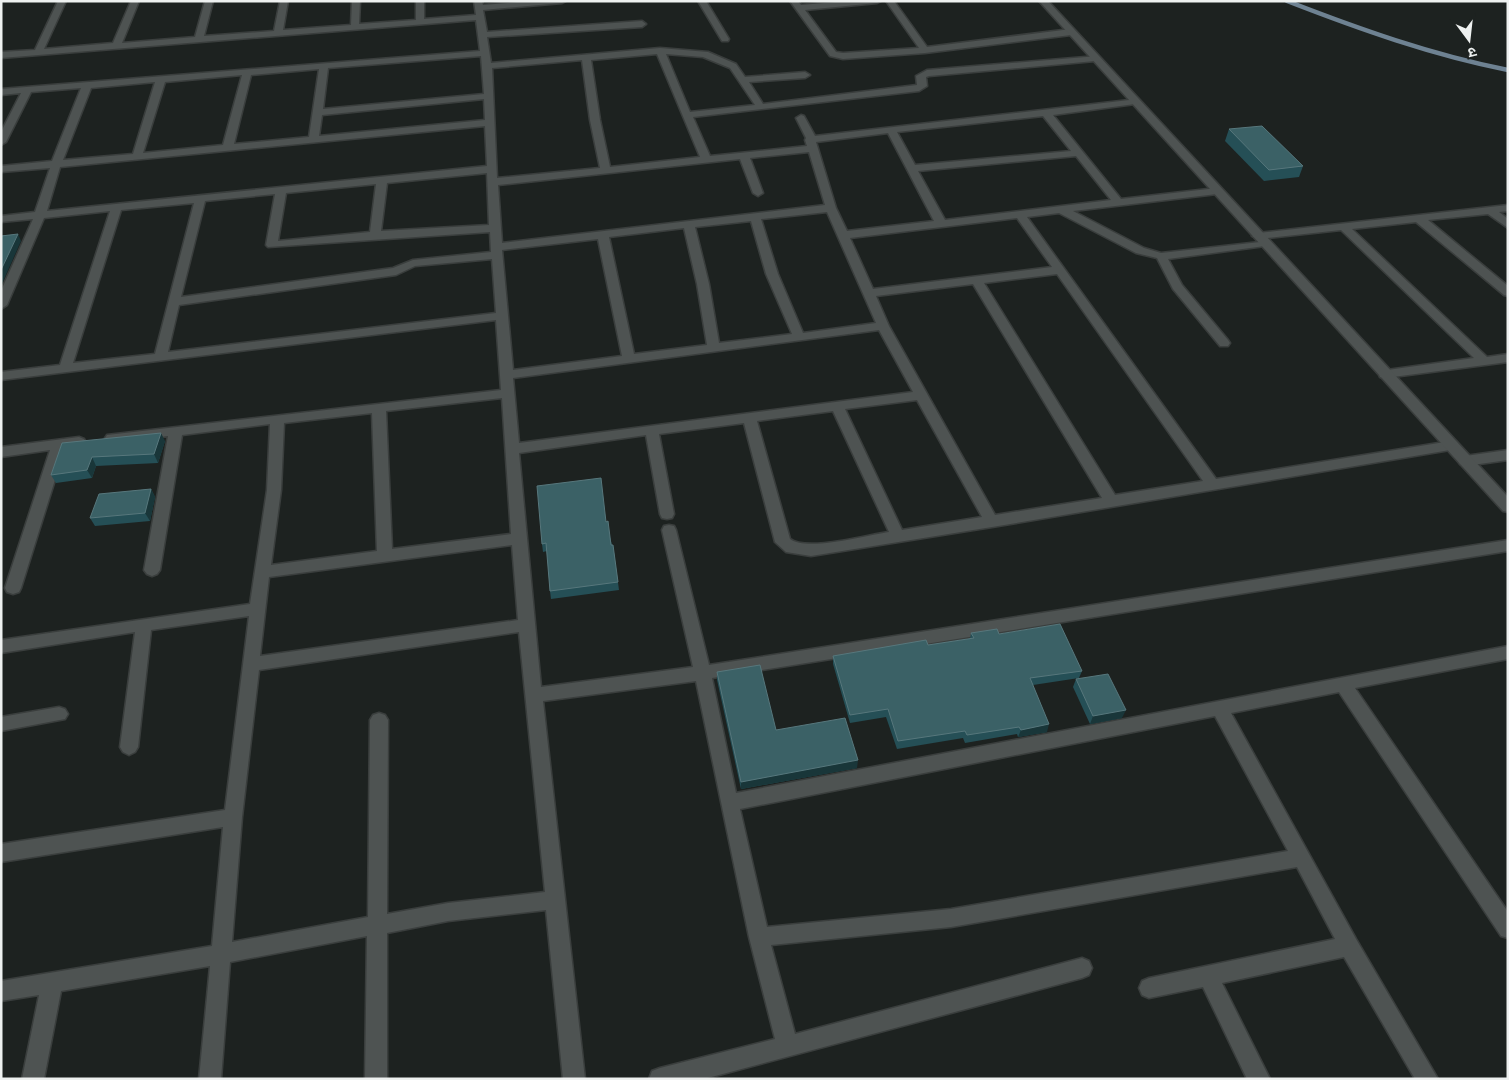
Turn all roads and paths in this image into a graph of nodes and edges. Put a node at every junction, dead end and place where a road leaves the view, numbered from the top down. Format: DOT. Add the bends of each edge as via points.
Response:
graph roads {
  1 [pos="62,1"];
  2 [pos="135,1"];
  3 [pos="209,1"];
  4 [pos="284,1"];
  5 [pos="356,1"];
  6 [pos="420,1"];
  7 [pos="562,1"];
  8 [pos="702,1"];
  9 [pos="877,1"];
  10 [pos="890,1"];
  11 [pos="1043,1"];
  12 [pos="796,5"];
  13 [pos="480,9"];
  14 [pos="420,22"];
  15 [pos="642,24"];
  16 [pos="355,27"];
  17 [pos="1071,32"];
  18 [pos="278,33"];
  19 [pos="485,35"];
  20 [pos="199,39"];
  21 [pos="725,39"];
  22 [pos="116,46"];
  23 [pos="925,50"];
  24 [pos="38,52"];
  25 [pos="660,52"];
  26 [pos="1,55"];
  27 [pos="586,58"];
  28 [pos="1095,58"];
  29 [pos="486,59"];
  30 [pos="324,66"];
  31 [pos="247,72"];
  32 [pos="805,75"];
  33 [pos="161,79"];
  34 [pos="743,80"];
  35 [pos="87,85"];
  36 [pos="27,90"];
  37 [pos="1,92"];
  38 [pos="488,96"];
  39 [pos="1135,101"];
  40 [pos="761,107"];
  41 [pos="318,112"];
  42 [pos="1047,114"];
  43 [pos="686,115"];
  44 [pos="801,118"];
  45 [pos="489,122"];
  46 [pos="891,129"];
  47 [pos="314,139"];
  48 [pos="1,142"];
  49 [pos="812,144"];
  50 [pos="228,148"];
  51 [pos="1078,153"];
  52 [pos="136,156"];
  53 [pos="744,156"];
  54 [pos="706,160"];
  55 [pos="56,164"];
  56 [pos="912,168"];
  57 [pos="1,169"];
  58 [pos="606,170"];
  59 [pos="492,175"];
  60 [pos="382,180"];
  61 [pos="281,190"];
  62 [pos="1218,191"];
  63 [pos="758,192"];
  64 [pos="200,199"];
  65 [pos="1119,203"];
  66 [pos="117,207"];
  67 [pos="831,208"];
  68 [pos="1508,208"];
  69 [pos="1060,209"];
  70 [pos="1490,210"];
  71 [pos="1020,214"];
  72 [pos="40,215"];
  73 [pos="755,217"];
  74 [pos="1418,217"];
  75 [pos="1,219"];
  76 [pos="941,223"];
  77 [pos="1508,225"];
  78 [pos="688,226"];
  79 [pos="1344,227"];
  80 [pos="495,228"];
  81 [pos="375,234"];
  82 [pos="843,234"];
  83 [pos="603,236"];
  84 [pos="1261,239"];
  85 [pos="497,251"];
  86 [pos="1161,256"];
  87 [pos="1060,270"];
  88 [pos="977,280"];
  89 [pos="1508,292"];
  90 [pos="868,293"];
  91 [pos="174,302"];
  92 [pos="1,305"];
  93 [pos="502,316"];
  94 [pos="883,326"];
  95 [pos="799,337"];
  96 [pos="1224,343"];
  97 [pos="714,348"];
  98 [pos="160,357"];
  99 [pos="1508,358"];
  100 [pos="629,359"];
  101 [pos="1484,361"];
  102 [pos="64,368"];
  103 [pos="1386,374"];
  104 [pos="507,375"];
  105 [pos="1,376"];
  106 [pos="508,393"];
  107 [pos="921,395"];
  108 [pos="838,406"];
  109 [pos="379,408"];
  110 [pos="749,417"];
  111 [pos="277,420"];
  112 [pos="176,430"];
  113 [pos="652,430"];
  114 [pos="59,445"];
  115 [pos="1451,446"];
  116 [pos="512,449"];
  117 [pos="1,452"];
  118 [pos="1508,455"];
  119 [pos="1465,462"];
  120 [pos="1213,485"];
  121 [pos="1112,502"];
  122 [pos="1508,507"];
  123 [pos="992,522"];
  124 [pos="897,534"];
  125 [pos="520,538"];
  126 [pos="1508,545"];
  127 [pos="385,556"];
  128 [pos="152,570"];
  129 [pos="262,572"];
  130 [pos="13,588"];
  131 [pos="257,609"];
  132 [pos="144,625"];
  133 [pos="526,625"];
  134 [pos="1,647"];
  135 [pos="1508,652"];
  136 [pos="251,664"];
  137 [pos="703,673"];
  138 [pos="1343,684"];
  139 [pos="535,695"];
  140 [pos="1219,708"];
  141 [pos="59,714"];
  142 [pos="379,720"];
  143 [pos="1,724"];
  144 [pos="128,747"];
  145 [pos="729,803"];
  146 [pos="233,817"];
  147 [pos="1,853"];
  148 [pos="1302,857"];
  149 [pos="554,900"];
  150 [pos="376,925"];
  151 [pos="1508,929"];
  152 [pos="759,938"];
  153 [pos="1349,946"];
  154 [pos="221,954"];
  155 [pos="1082,968"];
  156 [pos="1208,976"];
  157 [pos="52,983"];
  158 [pos="1149,988"];
  159 [pos="1,991"];
  160 [pos="788,1047"];
  161 [pos="33,1079"];
  162 [pos="210,1079"];
  163 [pos="376,1079"];
  164 [pos="574,1079"];
  165 [pos="660,1079"];
  166 [pos="1259,1079"];
  167 [pos="1427,1079"];
  1 -- 24 [label="street"];
  2 -- 22 [label="street"];
  3 -- 20 [label="street"];
  4 -- 18 [label="street"];
  5 -- 16 [label="street"];
  6 -- 14 [label="street"];
  7 -- 13 [label="street"];
  8 -- 21 [label="street"];
  9 -- 12 [label="street"];
  10 -- 23 [label="street"];
  11 -- 17 [label="street"];
  12 -- 23 [label="street" via="833,54 856,57"];
  13 -- 14 [label="street"];
  13 -- 19 [label="street"];
  14 -- 16 [label="street"];
  15 -- 19 [label="street"];
  16 -- 18 [label="street"];
  17 -- 23 [label="street"];
  17 -- 28 [label="street"];
  18 -- 20 [label="street"];
  19 -- 29 [label="street"];
  20 -- 22 [label="street"];
  22 -- 24 [label="street"];
  24 -- 26 [label="street"];
  25 -- 27 [label="street"];
  25 -- 34 [label="street" via="705,54 717,58 733,66"];
  25 -- 43 [label="street"];
  27 -- 29 [label="street"];
  27 -- 58 [label="street"];
  28 -- 39 [label="street"];
  28 -- 40 [label="street" via="927,74 921,76 922,86 919,88"];
  29 -- 30 [label="street"];
  29 -- 38 [label="street"];
  30 -- 31 [label="street"];
  30 -- 41 [label="street"];
  31 -- 33 [label="street"];
  31 -- 50 [label="street"];
  32 -- 34 [label="street"];
  33 -- 35 [label="street"];
  33 -- 52 [label="street"];
  34 -- 40 [label="street"];
  35 -- 36 [label="street"];
  35 -- 55 [label="street"];
  36 -- 37 [label="street"];
  36 -- 48 [label="street"];
  38 -- 41 [label="street"];
  38 -- 45 [label="street"];
  39 -- 42 [label="street"];
  39 -- 62 [label="street"];
  40 -- 43 [label="street"];
  41 -- 47 [label="street"];
  42 -- 46 [label="street"];
  42 -- 51 [label="street"];
  43 -- 54 [label="street"];
  44 -- 49 [label="street"];
  45 -- 47 [label="street"];
  45 -- 59 [label="street"];
  46 -- 49 [label="street"];
  46 -- 56 [label="street"];
  47 -- 50 [label="street"];
  49 -- 53 [label="street"];
  49 -- 67 [label="street"];
  50 -- 52 [label="street"];
  51 -- 56 [label="street"];
  51 -- 65 [label="street"];
  52 -- 55 [label="street"];
  53 -- 54 [label="street"];
  53 -- 63 [label="street"];
  54 -- 58 [label="street"];
  55 -- 57 [label="street"];
  55 -- 72 [label="street"];
  56 -- 76 [label="street"];
  58 -- 59 [label="street"];
  59 -- 60 [label="street"];
  59 -- 80 [label="street"];
  60 -- 61 [label="street"];
  60 -- 81 [label="street"];
  61 -- 64 [label="street"];
  61 -- 81 [label="street" via="272,244"];
  62 -- 65 [label="street"];
  62 -- 84 [label="street"];
  64 -- 66 [label="street"];
  64 -- 91 [label="street"];
  65 -- 69 [label="street"];
  66 -- 72 [label="street"];
  66 -- 102 [label="street"];
  67 -- 73 [label="street"];
  67 -- 82 [label="street"];
  68 -- 70 [label="street"];
  69 -- 71 [label="street"];
  69 -- 86 [label="street" via="1140,251"];
  70 -- 74 [label="street"];
  70 -- 77 [label="street"];
  71 -- 76 [label="street"];
  71 -- 87 [label="street"];
  72 -- 75 [label="street"];
  72 -- 92 [label="street"];
  73 -- 78 [label="street"];
  73 -- 95 [label="street" via="772,274"];
  74 -- 79 [label="street"];
  74 -- 89 [label="street"];
  76 -- 82 [label="street"];
  78 -- 83 [label="street"];
  78 -- 97 [label="street" via="703,284"];
  79 -- 84 [label="street"];
  79 -- 101 [label="street"];
  80 -- 81 [label="street"];
  80 -- 85 [label="street"];
  82 -- 90 [label="street"];
  83 -- 85 [label="street"];
  83 -- 100 [label="street"];
  84 -- 86 [label="street"];
  84 -- 103 [label="street"];
  85 -- 91 [label="street" via="413,264 396,271"];
  85 -- 93 [label="street"];
  86 -- 96 [label="street" via="1177,286"];
  87 -- 88 [label="street"];
  87 -- 120 [label="street"];
  88 -- 90 [label="street"];
  88 -- 121 [label="street"];
  90 -- 94 [label="street"];
  91 -- 98 [label="street"];
  93 -- 98 [label="street"];
  93 -- 104 [label="street"];
  94 -- 95 [label="street"];
  94 -- 107 [label="street"];
  95 -- 97 [label="street"];
  97 -- 100 [label="street"];
  98 -- 102 [label="street"];
  99 -- 101 [label="street"];
  100 -- 104 [label="street"];
  101 -- 103 [label="street"];
  102 -- 105 [label="street"];
  103 -- 115 [label="street"];
  104 -- 106 [label="street"];
  106 -- 109 [label="street"];
  106 -- 116 [label="street"];
  107 -- 108 [label="street"];
  107 -- 123 [label="street"];
  108 -- 110 [label="street"];
  108 -- 124 [label="street"];
  109 -- 111 [label="street"];
  109 -- 127 [label="street"];
  110 -- 113 [label="street"];
  110 -- 124 [label="street" via="783,542 791,548 811,550"];
  111 -- 112 [label="street"];
  111 -- 129 [label="street" via="274,490"];
  112 -- 114 [label="street"];
  112 -- 128 [label="street"];
  113 -- 116 [label="street"];
  113 -- 137 [label="street" via="668,522"];
  114 -- 117 [label="street"];
  114 -- 130 [label="street"];
  115 -- 119 [label="street"];
  115 -- 120 [label="street"];
  116 -- 125 [label="street"];
  118 -- 119 [label="street"];
  119 -- 122 [label="street"];
  120 -- 121 [label="street"];
  121 -- 123 [label="street"];
  123 -- 124 [label="street"];
  125 -- 127 [label="street"];
  125 -- 133 [label="street"];
  126 -- 137 [label="street"];
  127 -- 129 [label="street"];
  129 -- 131 [label="street"];
  131 -- 132 [label="street"];
  131 -- 136 [label="street"];
  132 -- 134 [label="street"];
  132 -- 144 [label="street"];
  133 -- 136 [label="street"];
  133 -- 139 [label="street"];
  135 -- 138 [label="street"];
  136 -- 146 [label="street"];
  137 -- 139 [label="street"];
  137 -- 145 [label="street"];
  138 -- 140 [label="street"];
  138 -- 151 [label="street"];
  139 -- 149 [label="street"];
  140 -- 145 [label="street"];
  140 -- 148 [label="street"];
  141 -- 143 [label="street"];
  142 -- 150 [label="street"];
  145 -- 152 [label="street"];
  146 -- 147 [label="street"];
  146 -- 154 [label="street"];
  148 -- 152 [label="street" via="951,918"];
  148 -- 153 [label="street"];
  149 -- 150 [label="street" via="448,912"];
  149 -- 164 [label="street"];
  150 -- 154 [label="street"];
  150 -- 163 [label="street"];
  152 -- 160 [label="street"];
  153 -- 156 [label="street"];
  153 -- 167 [label="street"];
  154 -- 157 [label="street"];
  154 -- 162 [label="street"];
  155 -- 160 [label="street"];
  156 -- 158 [label="street"];
  156 -- 166 [label="street"];
  157 -- 159 [label="street"];
  157 -- 161 [label="street"];
  160 -- 165 [label="street"];
}
